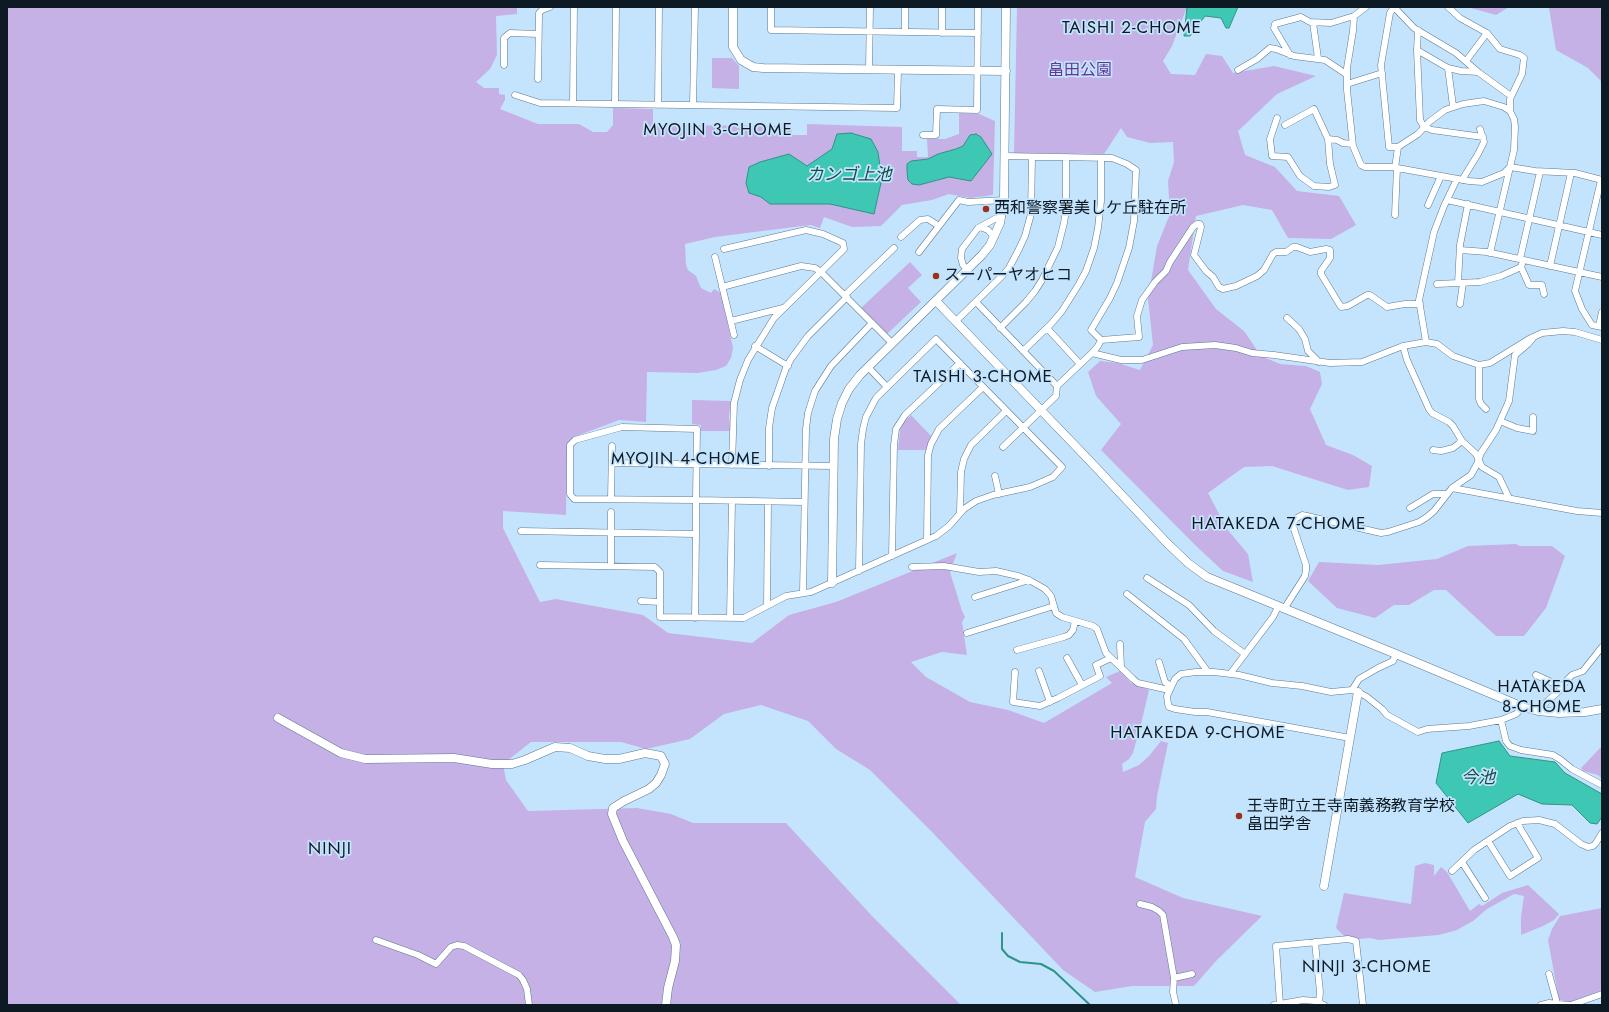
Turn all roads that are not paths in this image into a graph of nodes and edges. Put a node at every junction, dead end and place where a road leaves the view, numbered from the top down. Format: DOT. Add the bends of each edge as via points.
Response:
graph roads {
  1 [pos="550,7"];
  2 [pos="574,7"];
  3 [pos="616,7"];
  4 [pos="659,7"];
  5 [pos="695,7"];
  6 [pos="733,7"];
  7 [pos="771,7"];
  8 [pos="870,7"];
  9 [pos="905,7"];
  10 [pos="942,7"];
  11 [pos="978,7"];
  12 [pos="1006,7"];
  13 [pos="1366,7"];
  14 [pos="1394,7"];
  15 [pos="1448,7"];
  16 [pos="1354,16"];
  17 [pos="1313,23"];
  18 [pos="1418,30"];
  19 [pos="870,32"];
  20 [pos="905,32"];
  21 [pos="942,33"];
  22 [pos="978,33"];
  23 [pos="1487,33"];
  24 [pos="538,34"];
  25 [pos="1417,50"];
  26 [pos="1290,55"];
  27 [pos="1318,58"];
  28 [pos="1466,61"];
  29 [pos="504,65"];
  30 [pos="1448,68"];
  31 [pos="869,70"];
  32 [pos="898,70"];
  33 [pos="1238,70"];
  34 [pos="977,71"];
  35 [pos="1006,71"];
  36 [pos="1478,72"];
  37 [pos="1382,73"];
  38 [pos="1346,74"];
  39 [pos="538,79"];
  40 [pos="1347,84"];
  41 [pos="515,95"];
  42 [pos="1511,96"];
  43 [pos="573,103"];
  44 [pos="615,104"];
  45 [pos="658,105"];
  46 [pos="693,105"];
  47 [pos="1453,106"];
  48 [pos="1510,111"];
  49 [pos="1277,118"];
  50 [pos="1285,125"];
  51 [pos="1424,127"];
  52 [pos="1480,129"];
  53 [pos="924,135"];
  54 [pos="1483,138"];
  55 [pos="1328,139"];
  56 [pos="1352,144"];
  57 [pos="1398,147"];
  58 [pos="1004,156"];
  59 [pos="1032,157"];
  60 [pos="1066,157"];
  61 [pos="1101,158"];
  62 [pos="1510,167"];
  63 [pos="1396,168"];
  64 [pos="1540,172"];
  65 [pos="1570,173"];
  66 [pos="1441,176"];
  67 [pos="1460,179"];
  68 [pos="1601,180"];
  69 [pos="1004,200"];
  70 [pos="1447,200"];
  71 [pos="1468,204"];
  72 [pos="1428,205"];
  73 [pos="1500,212"];
  74 [pos="1395,214"];
  75 [pos="1002,215"];
  76 [pos="1529,219"];
  77 [pos="1559,225"];
  78 [pos="939,226"];
  79 [pos="980,227"];
  80 [pos="1589,232"];
  81 [pos="1602,236"];
  82 [pos="901,237"];
  83 [pos="994,237"];
  84 [pos="894,248"];
  85 [pos="724,249"];
  86 [pos="1460,250"];
  87 [pos="919,252"];
  88 [pos="1490,253"];
  89 [pos="715,257"];
  90 [pos="1522,260"];
  91 [pos="1550,266"];
  92 [pos="1521,267"];
  93 [pos="968,270"];
  94 [pos="822,272"];
  95 [pos="1580,273"];
  96 [pos="1602,277"];
  97 [pos="1460,283"];
  98 [pos="1437,284"];
  99 [pos="722,287"];
  100 [pos="1544,294"];
  101 [pos="846,296"];
  102 [pos="936,301"];
  103 [pos="976,302"];
  104 [pos="1420,304"];
  105 [pos="1460,304"];
  106 [pos="784,308"];
  107 [pos="1602,312"];
  108 [pos="1287,318"];
  109 [pos="731,321"];
  110 [pos="956,321"];
  111 [pos="872,323"];
  112 [pos="1600,327"];
  113 [pos="1000,328"];
  114 [pos="1047,328"];
  115 [pos="734,335"];
  116 [pos="1534,336"];
  117 [pos="1100,340"];
  118 [pos="1602,340"];
  119 [pos="1426,342"];
  120 [pos="892,343"];
  121 [pos="755,346"];
  122 [pos="1403,346"];
  123 [pos="1023,351"];
  124 [pos="1092,353"];
  125 [pos="1320,362"];
  126 [pos="960,363"];
  127 [pos="1080,364"];
  128 [pos="1479,365"];
  129 [pos="788,366"];
  130 [pos="868,367"];
  131 [pos="1057,386"];
  132 [pos="887,387"];
  133 [pos="983,387"];
  134 [pos="1486,409"];
  135 [pos="1041,410"];
  136 [pos="1006,411"];
  137 [pos="1533,417"];
  138 [pos="1500,421"];
  139 [pos="1023,428"];
  140 [pos="1462,441"];
  141 [pos="612,446"];
  142 [pos="1003,447"];
  143 [pos="1433,450"];
  144 [pos="1479,459"];
  145 [pos="612,463"];
  146 [pos="696,464"];
  147 [pos="732,465"];
  148 [pos="769,466"];
  149 [pos="805,466"];
  150 [pos="833,466"];
  151 [pos="996,476"];
  152 [pos="1452,488"];
  153 [pos="999,494"];
  154 [pos="1447,494"];
  155 [pos="1509,498"];
  156 [pos="611,499"];
  157 [pos="696,500"];
  158 [pos="732,501"];
  159 [pos="768,502"];
  160 [pos="804,502"];
  161 [pos="1410,508"];
  162 [pos="611,512"];
  163 [pos="960,513"];
  164 [pos="1602,513"];
  165 [pos="520,532"];
  166 [pos="611,533"];
  167 [pos="696,534"];
  168 [pos="927,540"];
  169 [pos="892,556"];
  170 [pos="540,565"];
  171 [pos="611,566"];
  172 [pos="912,567"];
  173 [pos="859,571"];
  174 [pos="1147,578"];
  175 [pos="1029,580"];
  176 [pos="832,583"];
  177 [pos="803,593"];
  178 [pos="1127,594"];
  179 [pos="975,597"];
  180 [pos="641,601"];
  181 [pos="660,602"];
  182 [pos="767,606"];
  183 [pos="1054,606"];
  184 [pos="1281,608"];
  185 [pos="695,618"];
  186 [pos="730,618"];
  187 [pos="1075,622"];
  188 [pos="967,633"];
  189 [pos="1120,644"];
  190 [pos="1602,647"];
  191 [pos="1017,650"];
  192 [pos="1245,654"];
  193 [pos="1396,654"];
  194 [pos="1067,658"];
  195 [pos="1110,658"];
  196 [pos="1159,662"];
  197 [pos="1121,667"];
  198 [pos="1039,671"];
  199 [pos="1015,672"];
  200 [pos="1208,672"];
  201 [pos="1230,674"];
  202 [pos="1536,676"];
  203 [pos="1082,685"];
  204 [pos="1562,687"];
  205 [pos="1170,688"];
  206 [pos="1355,691"];
  207 [pos="1050,702"];
  208 [pos="1523,707"];
  209 [pos="1602,709"];
  210 [pos="1538,711"];
  211 [pos="278,718"];
  212 [pos="1501,720"];
  213 [pos="1350,738"];
  214 [pos="1602,785"];
  215 [pos="1517,823"];
  216 [pos="1602,833"];
  217 [pos="1488,841"];
  218 [pos="1462,862"];
  219 [pos="1452,871"];
  220 [pos="1324,886"];
  221 [pos="1485,898"];
  222 [pos="1140,904"];
  223 [pos="376,940"];
  224 [pos="1315,942"];
  225 [pos="1192,974"];
  226 [pos="1549,974"];
  227 [pos="1174,978"];
  228 [pos="1602,994"];
  229 [pos="1277,1004"];
  230 [pos="1322,1004"];
  231 [pos="1564,1004"];
  232 [pos="529,1005"];
  233 [pos="666,1005"];
  234 [pos="1176,1005"];
  235 [pos="1363,1005"];
  236 [pos="1541,1005"];
  1 -- 24 [label="street" via="539,12"];
  2 -- 43 [label="street"];
  3 -- 44 [label="street"];
  4 -- 45 [label="street"];
  5 -- 46 [label="street"];
  6 -- 31 [label="street" via="733,47 737,56 748,65 762,68"];
  7 -- 19 [label="street" via="771,30"];
  8 -- 19 [label="street"];
  9 -- 20 [label="street"];
  10 -- 21 [label="street"];
  11 -- 22 [label="street"];
  12 -- 35 [label="street"];
  13 -- 16 [label="street"];
  14 -- 18 [label="street"];
  14 -- 37 [label="street" via="1390,13"];
  15 -- 23 [label="street" via="1460,18"];
  16 -- 17 [label="street" via="1331,23"];
  16 -- 38 [label="street"];
  17 -- 26 [label="street" via="1301,17 1275,24 1274,28"];
  17 -- 27 [label="street"];
  18 -- 25 [label="street"];
  18 -- 28 [label="street"];
  19 -- 20 [label="street"];
  19 -- 31 [label="street"];
  20 -- 21 [label="street"];
  21 -- 22 [label="street"];
  22 -- 34 [label="street"];
  23 -- 28 [label="street"];
  23 -- 42 [label="street" via="1500,49 1524,58 1522,74"];
  24 -- 29 [label="street" via="510,33 504,38"];
  24 -- 39 [label="street"];
  25 -- 30 [label="street"];
  25 -- 51 [label="street" via="1420,120"];
  26 -- 27 [label="street"];
  26 -- 33 [label="street" via="1270,48"];
  27 -- 38 [label="street" via="1330,62"];
  28 -- 36 [label="street"];
  30 -- 36 [label="street"];
  30 -- 47 [label="street"];
  31 -- 32 [label="street"];
  32 -- 34 [label="street"];
  32 -- 46 [label="street" via="898,108"];
  34 -- 35 [label="street"];
  34 -- 53 [label="street" via="977,110 937,109 936,135"];
  35 -- 58 [label="street"];
  36 -- 42 [label="street"];
  37 -- 40 [label="street"];
  37 -- 57 [label="street" via="1389,147"];
  38 -- 40 [label="street"];
  40 -- 56 [label="street"];
  41 -- 43 [label="street" via="540,103"];
  42 -- 48 [label="street"];
  43 -- 44 [label="street"];
  44 -- 45 [label="street"];
  45 -- 46 [label="street"];
  47 -- 48 [label="street" via="1484,101"];
  47 -- 51 [label="street"];
  48 -- 62 [label="street" via="1515,127"];
  49 -- 55 [label="street" via="1270,139 1272,156 1288,157 1300,176 1314,186 1329,187 1336,184 1331,171"];
  50 -- 55 [label="street" via="1314,109"];
  51 -- 54 [label="street"];
  51 -- 57 [label="street"];
  52 -- 54 [label="street"];
  54 -- 67 [label="street" via="1484,142 1478,154"];
  55 -- 56 [label="street"];
  56 -- 63 [label="street" via="1361,165"];
  57 -- 63 [label="street"];
  58 -- 59 [label="street"];
  58 -- 69 [label="street"];
  59 -- 60 [label="street"];
  59 -- 103 [label="street" via="1031,214 1025,236 1009,268"];
  60 -- 61 [label="street"];
  60 -- 113 [label="street" via="1066,210 1058,247 1035,291"];
  61 -- 114 [label="street" via="1101,201 1091,258 1070,299"];
  61 -- 117 [label="street" via="1117,160 1136,170 1134,221 1129,248 1117,283 1091,330"];
  62 -- 64 [label="street"];
  62 -- 67 [label="street" via="1504,173 1482,182"];
  62 -- 73 [label="street"];
  63 -- 66 [label="street"];
  63 -- 74 [label="street"];
  64 -- 65 [label="street"];
  64 -- 76 [label="street"];
  65 -- 68 [label="street"];
  65 -- 77 [label="street"];
  66 -- 67 [label="street"];
  66 -- 72 [label="street"];
  67 -- 70 [label="street"];
  68 -- 80 [label="street"];
  69 -- 75 [label="street"];
  69 -- 78 [label="street" via="959,200"];
  70 -- 71 [label="street"];
  70 -- 104 [label="street" via="1434,232"];
  71 -- 73 [label="street"];
  71 -- 86 [label="street"];
  73 -- 76 [label="street"];
  73 -- 88 [label="street"];
  75 -- 79 [label="street"];
  75 -- 83 [label="street"];
  76 -- 77 [label="street"];
  76 -- 90 [label="street"];
  77 -- 80 [label="street"];
  77 -- 91 [label="street"];
  78 -- 82 [label="street" via="928,219 920,220"];
  78 -- 87 [label="street"];
  79 -- 83 [label="street" via="988,230"];
  79 -- 93 [label="street" via="961,252 963,265"];
  80 -- 81 [label="street"];
  80 -- 95 [label="street"];
  83 -- 93 [label="street"];
  84 -- 101 [label="street"];
  85 -- 94 [label="street" via="800,231 816,232 842,243 844,249"];
  86 -- 88 [label="street"];
  86 -- 97 [label="street"];
  88 -- 90 [label="street"];
  89 -- 99 [label="street"];
  90 -- 91 [label="street"];
  90 -- 92 [label="street"];
  91 -- 95 [label="street"];
  92 -- 97 [label="street" via="1492,280"];
  92 -- 100 [label="street" via="1530,285 1542,285"];
  93 -- 102 [label="street"];
  94 -- 99 [label="street" via="801,266"];
  94 -- 101 [label="street"];
  94 -- 106 [label="street"];
  95 -- 96 [label="street"];
  95 -- 112 [label="street" via="1575,291 1592,325"];
  97 -- 98 [label="street"];
  97 -- 105 [label="street"];
  99 -- 109 [label="street"];
  101 -- 111 [label="street"];
  101 -- 129 [label="street" via="810,333"];
  102 -- 110 [label="street"];
  102 -- 120 [label="street"];
  103 -- 110 [label="street"];
  103 -- 113 [label="street"];
  104 -- 117 [label="street" via="1387,307 1370,294 1348,306 1341,306 1321,274 1330,258 1330,250 1326,249 1310,252 1294,247 1286,252 1276,252 1260,274 1249,281 1223,289 1194,255 1201,227 1197,224 1166,271 1142,300 1137,316 1139,337"];
  104 -- 119 [label="street"];
  106 -- 109 [label="street"];
  106 -- 121 [label="street"];
  107 -- 112 [label="street"];
  108 -- 125 [label="street" via="1299,329 1308,351"];
  109 -- 115 [label="street"];
  110 -- 135 [label="street"];
  111 -- 120 [label="street"];
  111 -- 149 [label="street" via="836,359 815,391 806,422"];
  113 -- 123 [label="street"];
  114 -- 123 [label="street"];
  114 -- 127 [label="street"];
  116 -- 118 [label="street" via="1563,331"];
  116 -- 128 [label="street" via="1490,363"];
  116 -- 138 [label="street" via="1515,355 1510,396"];
  117 -- 124 [label="street"];
  119 -- 122 [label="street"];
  119 -- 128 [label="street" via="1437,344 1459,359"];
  120 -- 130 [label="street"];
  121 -- 129 [label="street"];
  121 -- 147 [label="street" via="743,371 734,403"];
  122 -- 125 [label="street" via="1362,362"];
  122 -- 140 [label="street" via="1429,410 1449,422"];
  123 -- 131 [label="street"];
  124 -- 125 [label="street" via="1121,360 1142,360 1182,347 1215,345"];
  124 -- 127 [label="street"];
  126 -- 132 [label="street" via="936,339"];
  126 -- 133 [label="street"];
  126 -- 169 [label="street" via="905,415 896,429"];
  127 -- 131 [label="street"];
  128 -- 134 [label="street" via="1478,399"];
  129 -- 148 [label="street" via="772,408"];
  130 -- 132 [label="street"];
  130 -- 150 [label="street" via="852,385 839,410 834,433"];
  131 -- 135 [label="street" via="1056,396"];
  132 -- 173 [label="street" via="872,405 862,429"];
  133 -- 136 [label="street"];
  133 -- 168 [label="street" via="939,429 931,444 928,455"];
  135 -- 139 [label="street"];
  135 -- 184 [label="street" via="1188,563 1217,583"];
  136 -- 139 [label="street"];
  136 -- 163 [label="street" via="971,445 964,459 961,472"];
  137 -- 138 [label="street" via="1533,431"];
  138 -- 144 [label="street"];
  139 -- 142 [label="street"];
  139 -- 153 [label="street" via="1062,467 1053,477 1039,484"];
  140 -- 143 [label="street" via="1453,448"];
  140 -- 144 [label="street"];
  141 -- 145 [label="street"];
  144 -- 152 [label="street" via="1471,475"];
  144 -- 155 [label="street" via="1482,467 1499,477"];
  145 -- 146 [label="street"];
  145 -- 156 [label="street"];
  146 -- 147 [label="street"];
  146 -- 156 [label="street" via="697,429 622,427 575,440 570,446 570,494 574,499"];
  146 -- 157 [label="street"];
  147 -- 148 [label="street"];
  148 -- 149 [label="street"];
  149 -- 150 [label="street"];
  149 -- 160 [label="street"];
  150 -- 176 [label="street"];
  151 -- 153 [label="street"];
  152 -- 154 [label="street"];
  152 -- 155 [label="street"];
  153 -- 163 [label="street" via="976,501"];
  154 -- 161 [label="street" via="1433,494"];
  154 -- 184 [label="street" via="1427,517 1388,532 1375,532 1302,515 1295,519 1293,526 1306,570 1305,576"];
  155 -- 164 [label="street"];
  156 -- 157 [label="street"];
  157 -- 158 [label="street"];
  157 -- 167 [label="street"];
  158 -- 159 [label="street"];
  158 -- 186 [label="street"];
  159 -- 160 [label="street"];
  159 -- 182 [label="street"];
  160 -- 177 [label="street"];
  162 -- 166 [label="street"];
  163 -- 168 [label="street" via="943,532"];
  165 -- 166 [label="street"];
  166 -- 167 [label="street"];
  166 -- 171 [label="street"];
  167 -- 185 [label="street"];
  168 -- 169 [label="street"];
  169 -- 173 [label="street"];
  170 -- 171 [label="street"];
  171 -- 181 [label="street" via="655,567 660,572"];
  172 -- 175 [label="street" via="944,566 979,572 1001,571"];
  173 -- 176 [label="street"];
  174 -- 192 [label="street" via="1189,606 1214,631"];
  175 -- 179 [label="street"];
  175 -- 183 [label="street" via="1045,589 1051,596"];
  176 -- 177 [label="street"];
  177 -- 182 [label="street" via="786,596"];
  178 -- 200 [label="street" via="1184,639"];
  180 -- 181 [label="street"];
  181 -- 185 [label="street" via="660,617"];
  182 -- 186 [label="street" via="744,618"];
  183 -- 187 [label="street" via="1056,613"];
  183 -- 188 [label="street"];
  184 -- 192 [label="street"];
  184 -- 193 [label="street"];
  185 -- 186 [label="street"];
  187 -- 191 [label="street" via="1073,630 1064,637"];
  187 -- 195 [label="street" via="1098,629"];
  189 -- 197 [label="street"];
  190 -- 204 [label="street" via="1583,671 1572,675"];
  192 -- 201 [label="street"];
  193 -- 206 [label="street" via="1393,661 1359,680"];
  193 -- 208 [label="street"];
  194 -- 203 [label="street"];
  195 -- 197 [label="street"];
  195 -- 203 [label="street" via="1096,665 1100,676"];
  196 -- 205 [label="street" via="1165,682"];
  197 -- 205 [label="street" via="1138,683"];
  198 -- 207 [label="street"];
  199 -- 207 [label="street" via="1013,702 1040,706"];
  200 -- 201 [label="street"];
  200 -- 205 [label="street" via="1181,674"];
  201 -- 206 [label="street" via="1331,692"];
  202 -- 204 [label="street"];
  203 -- 207 [label="street"];
  204 -- 210 [label="street"];
  205 -- 213 [label="street" via="1167,700 1169,707"];
  206 -- 212 [label="street" via="1387,715 1418,732"];
  206 -- 213 [label="street"];
  208 -- 210 [label="street"];
  208 -- 212 [label="street" via="1516,714"];
  209 -- 210 [label="street" via="1571,713"];
  211 -- 233 [label="street" via="341,753 365,759 454,758 492,764 512,764 555,747 570,748 588,756 605,759 619,759 645,753 661,756 665,764 656,783 649,789 624,800 613,808 612,814 622,841 675,941 675,961"];
  212 -- 214 [label="street" via="1506,741 1510,746 1553,755 1572,770"];
  213 -- 220 [label="street"];
  215 -- 216 [label="street" via="1531,820 1555,824 1580,844 1588,847 1596,843"];
  215 -- 217 [label="street"];
  215 -- 217 [label="street" via="1538,858 1510,876"];
  217 -- 218 [label="street"];
  218 -- 219 [label="street"];
  218 -- 221 [label="street"];
  222 -- 227 [label="street" via="1152,906 1163,915"];
  223 -- 232 [label="street" via="418,954 436,964 451,947 464,946 519,975 527,990"];
  224 -- 229 [label="street" via="1276,946"];
  224 -- 230 [label="street"];
  224 -- 235 [label="street" via="1348,939 1356,942"];
  225 -- 227 [label="street"];
  226 -- 231 [label="street"];
  227 -- 234 [label="street" via="1173,992"];
  228 -- 231 [label="street"];
  229 -- 230 [label="street" via="1303,1000"];
  231 -- 236 [label="street"];
}
